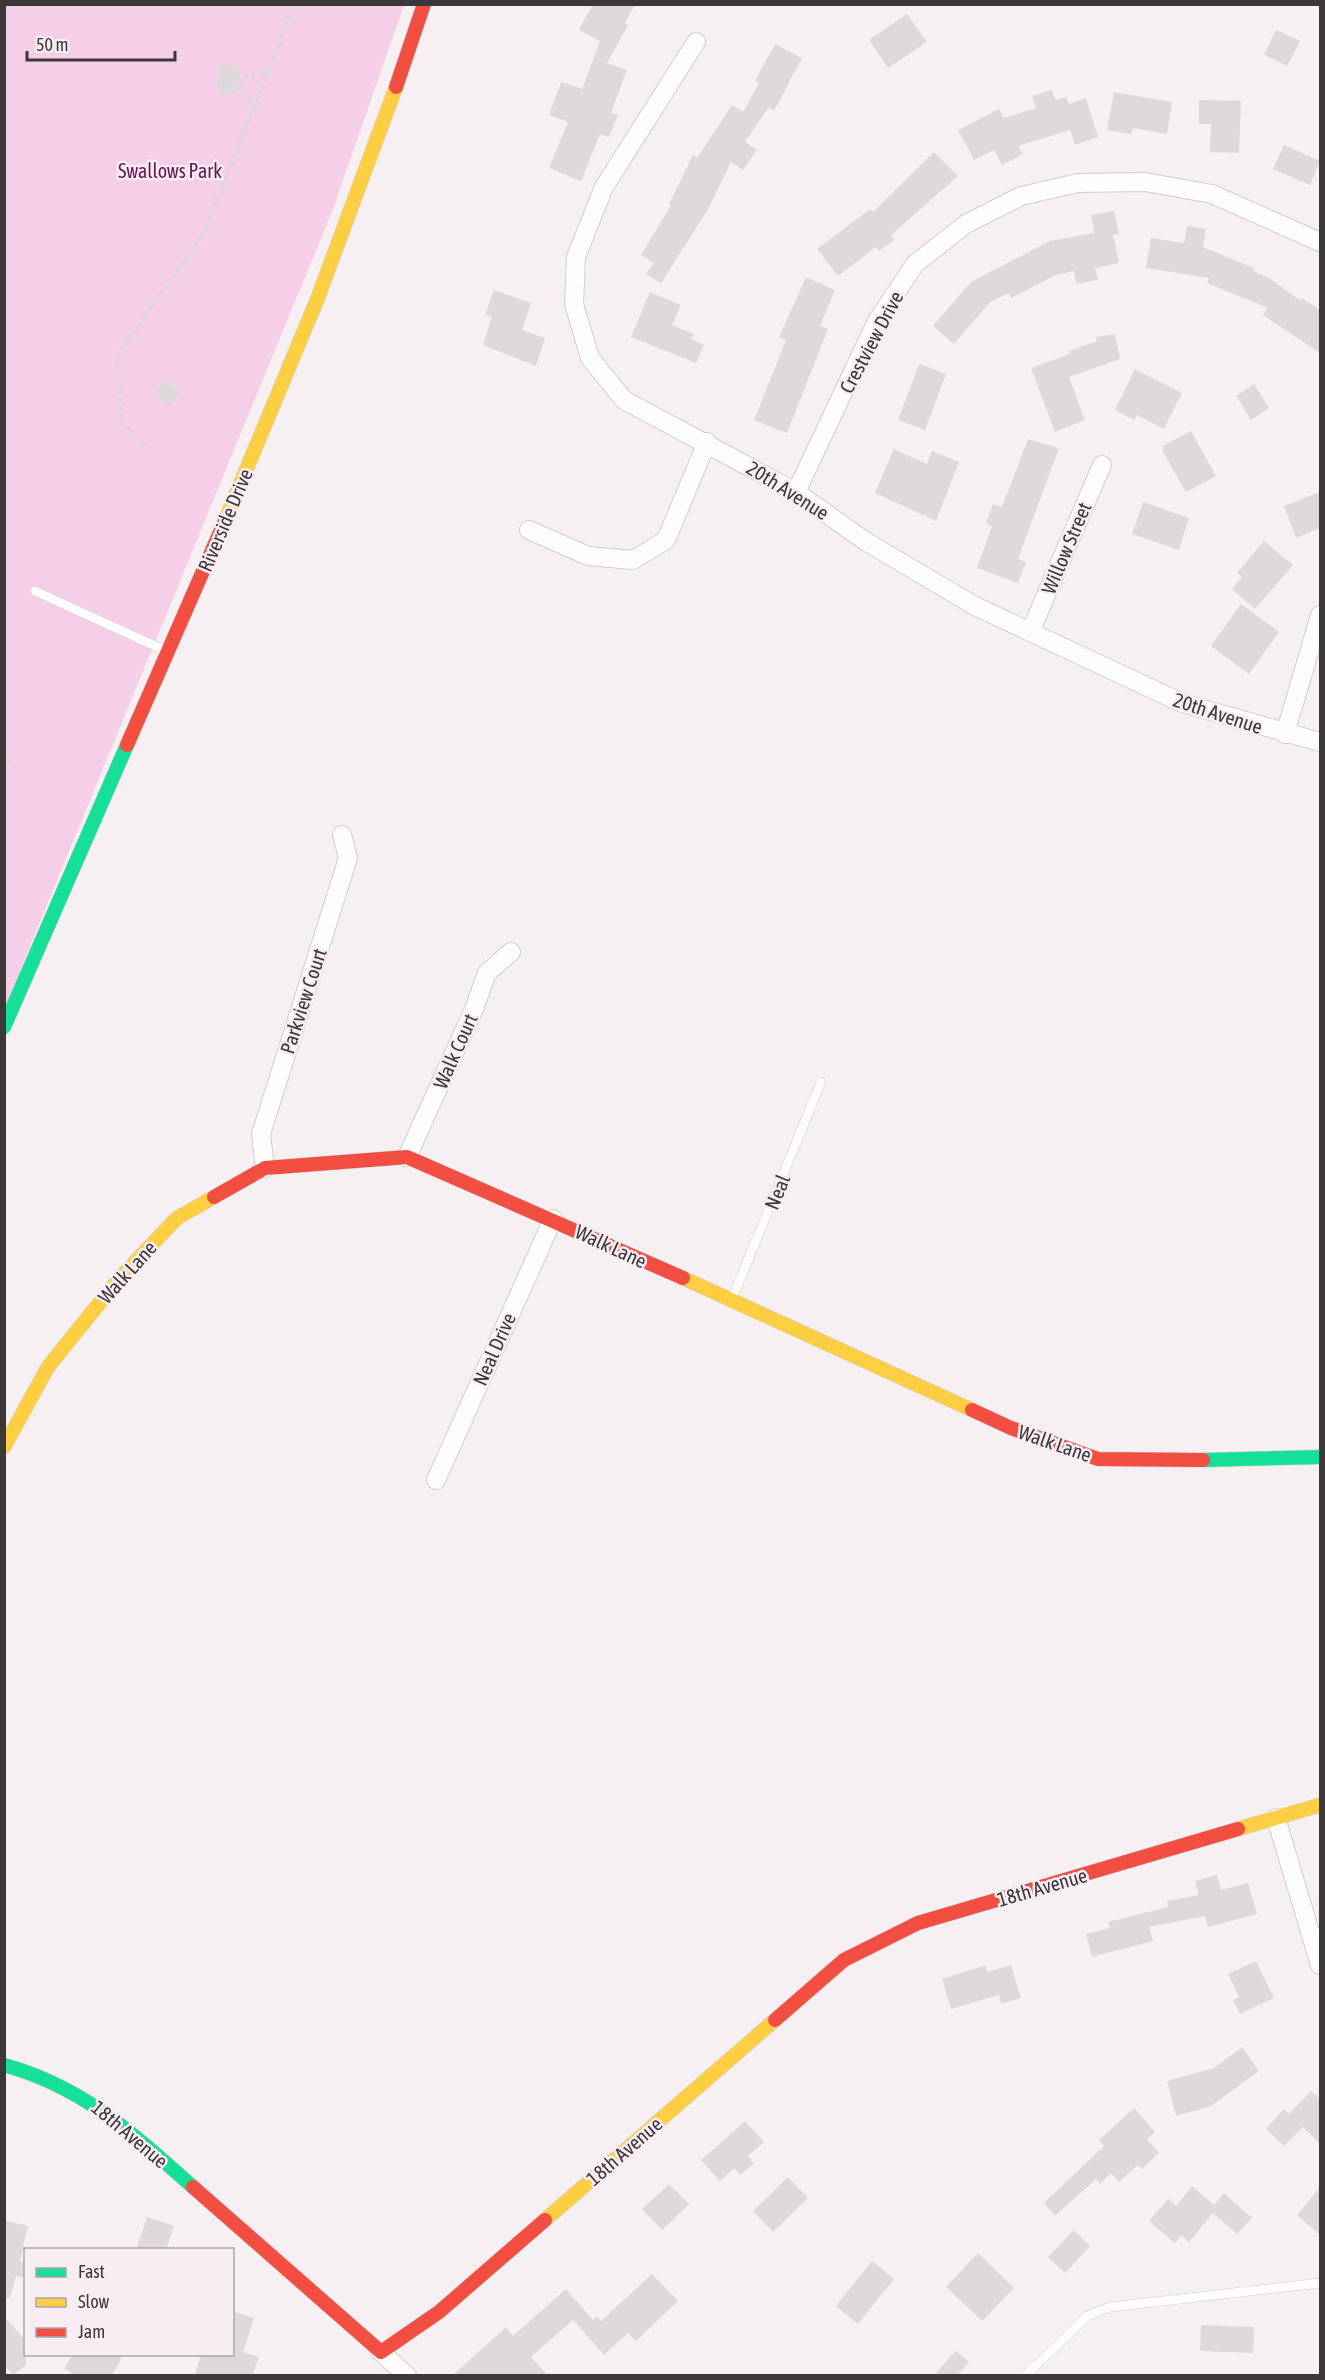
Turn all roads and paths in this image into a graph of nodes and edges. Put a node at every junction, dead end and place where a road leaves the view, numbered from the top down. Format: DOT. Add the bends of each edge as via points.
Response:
graph roads {
  1 [pos="295,4"];
  2 [pos="424,4"];
  3 [pos="696,42"];
  4 [pos="270,68"];
  5 [pos="254,108"];
  6 [pos="1320,242"];
  7 [pos="707,442"];
  8 [pos="150,450"];
  9 [pos="1102,465"];
  10 [pos="796,492"];
  11 [pos="529,530"];
  12 [pos="35,591"];
  13 [pos="1320,615"];
  14 [pos="1031,630"];
  15 [pos="168,651"];
  16 [pos="1285,734"];
  17 [pos="1320,742"];
  18 [pos="10,755"];
  19 [pos="4,771"];
  20 [pos="342,835"];
  21 [pos="511,952"];
  22 [pos="4,1028"];
  23 [pos="821,1082"];
  24 [pos="407,1157"];
  25 [pos="265,1168"];
  26 [pos="553,1219"];
  27 [pos="732,1301"];
  28 [pos="4,1447"];
  29 [pos="1320,1457"];
  30 [pos="436,1480"];
  31 [pos="1320,1805"];
  32 [pos="1276,1818"];
  33 [pos="1320,1965"];
  34 [pos="4,2065"];
  35 [pos="1320,2283"];
  36 [pos="381,2352"];
  37 [pos="407,2376"];
  38 [pos="1025,2376"];
  1 -- 4 [label="path"];
  2 -- 15 [label="street, Riverside Drive" via="395,97 333,263"];
  3 -- 7 [label="street, 20th Avenue" via="604,187 576,257 574,304 590,358 624,400"];
  4 -- 5 [label="path"];
  4 -- 5 [label="path" via="239,79"];
  5 -- 8 [label="path" via="202,236 116,357 122,423"];
  6 -- 10 [label="street, Crestview Drive" via="1212,194 1145,182 1078,183 1021,196 966,224 915,264 877,321"];
  7 -- 10 [label="street, 20th Avenue"];
  7 -- 11 [label="street" via="666,540 633,560 588,556"];
  9 -- 14 [label="street, Willow Street"];
  10 -- 14 [label="street, 20th Avenue" via="865,541 965,600"];
  12 -- 15 [label="lane"];
  13 -- 16 [label="street"];
  14 -- 16 [label="street, 20th Avenue" via="1182,703"];
  15 -- 22 [label="street, Riverside Drive"];
  16 -- 17 [label="street, 20th Avenue"];
  18 -- 19 [label="path"];
  20 -- 25 [label="street, Parkview Court" via="348,858 261,1134"];
  21 -- 24 [label="street, Walk Court" via="487,973"];
  23 -- 27 [label="lane, Neal"];
  24 -- 25 [label="street, Walk Lane"];
  24 -- 26 [label="street, Walk Lane"];
  25 -- 28 [label="street, Walk Lane" via="177,1218 118,1280 48,1367"];
  26 -- 27 [label="street, Walk Lane"];
  26 -- 30 [label="street, Neal Drive"];
  27 -- 29 [label="street, Walk Lane" via="1011,1428 1098,1459"];
  31 -- 32 [label="street, 18th Avenue"];
  32 -- 33 [label="street"];
  32 -- 36 [label="street, 18th Avenue" via="918,1923 844,1959 439,2312"];
  34 -- 36 [label="street, 18th Avenue" via="42,2074 118,2121"];
  35 -- 38 [label="lane" via="1110,2307 1087,2316"];
  36 -- 37 [label="street"];
}
